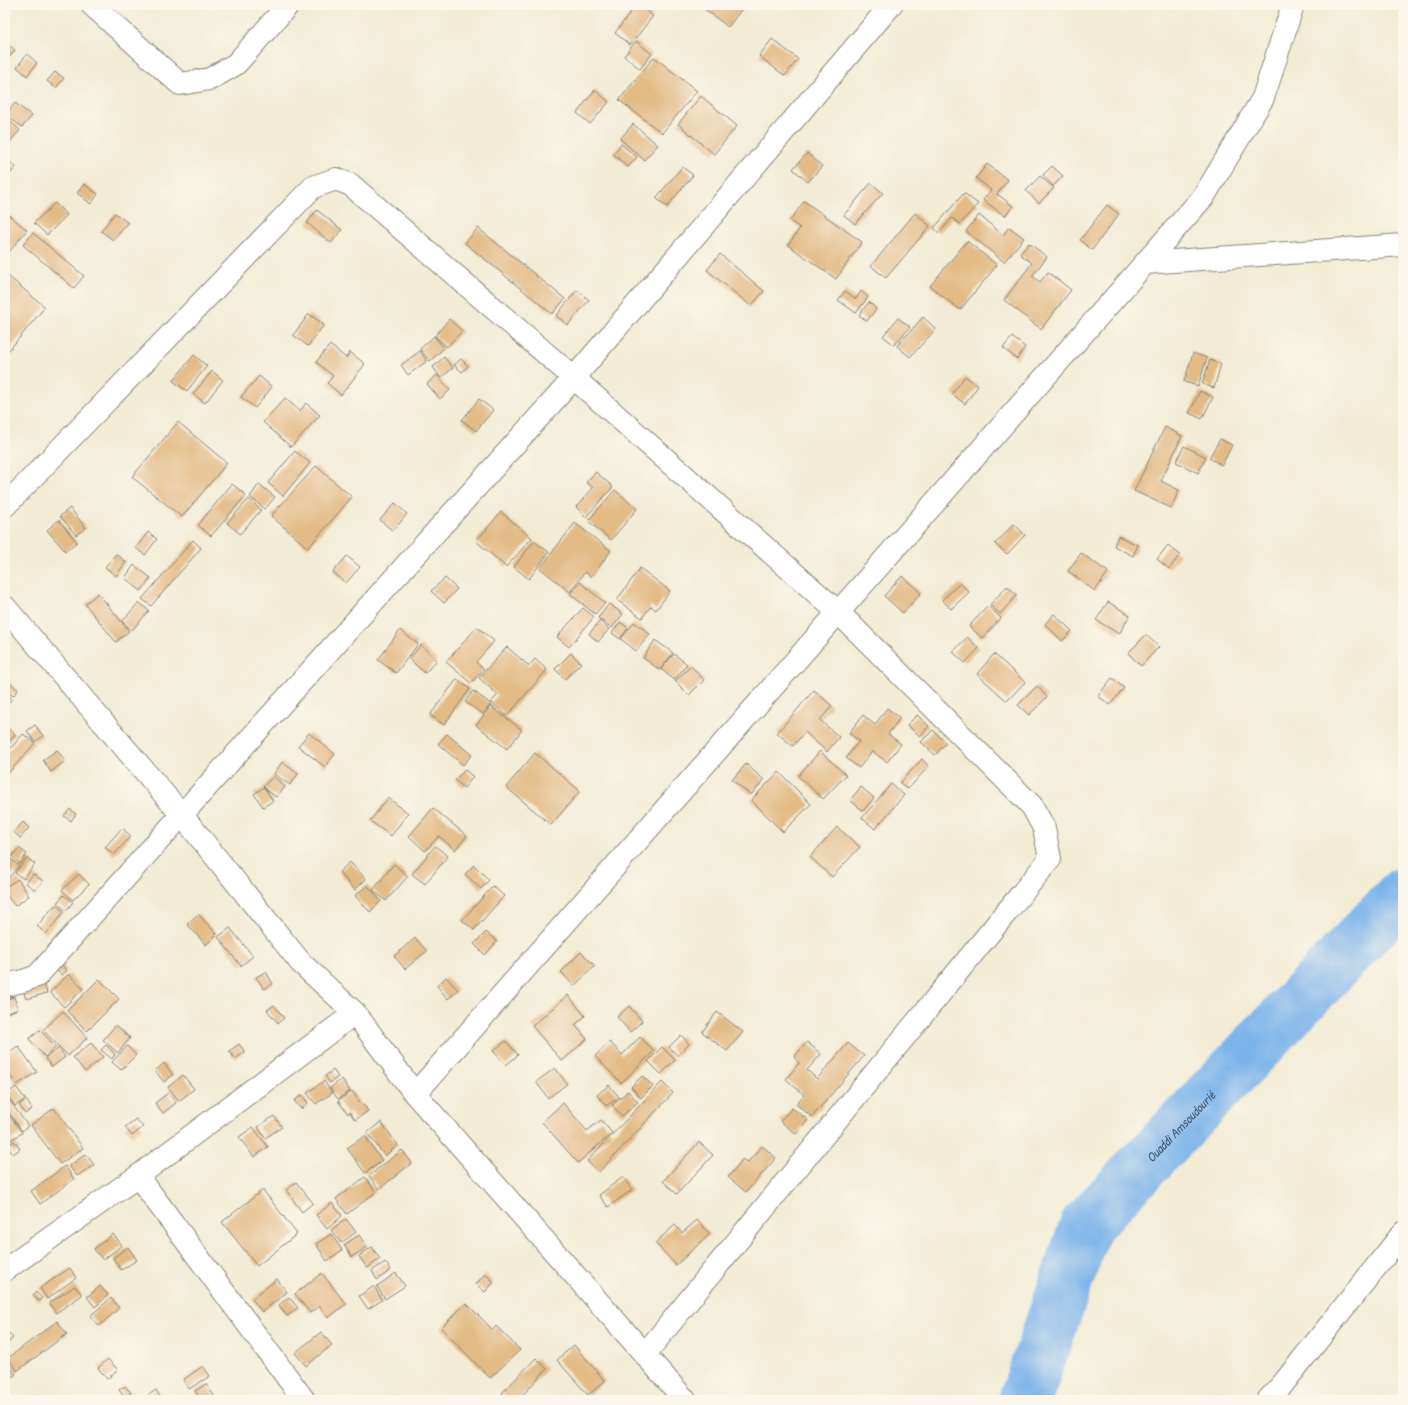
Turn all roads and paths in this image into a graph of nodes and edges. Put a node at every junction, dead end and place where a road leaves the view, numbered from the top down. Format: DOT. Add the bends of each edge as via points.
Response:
graph roads {
  1 [pos="92,5"];
  2 [pos="288,5"];
  3 [pos="892,5"];
  4 [pos="1294,5"];
  5 [pos="1403,245"];
  6 [pos="1146,263"];
  7 [pos="574,378"];
  8 [pos="5,506"];
  9 [pos="5,607"];
  10 [pos="838,612"];
  11 [pos="181,814"];
  12 [pos="5,985"];
  13 [pos="355,1013"];
  14 [pos="415,1094"];
  15 [pos="138,1176"];
  16 [pos="1403,1233"];
  17 [pos="5,1270"];
  18 [pos="645,1354"];
  19 [pos="304,1400"];
  20 [pos="685,1400"];
  21 [pos="1268,1400"];
  1 -- 2 [label="street" via="180,84 210,79 236,64"];
  3 -- 7 [label="street"];
  4 -- 6 [label="street" via="1263,98 1204,196"];
  5 -- 6 [label="street"];
  6 -- 10 [label="street"];
  7 -- 8 [label="street" via="351,185 336,179 313,187"];
  7 -- 10 [label="street"];
  7 -- 11 [label="street"];
  9 -- 11 [label="street"];
  10 -- 14 [label="street"];
  10 -- 18 [label="street" via="1032,806 1044,828 1050,859"];
  11 -- 12 [label="street" via="37,976"];
  11 -- 13 [label="street" via="301,963"];
  13 -- 14 [label="street"];
  13 -- 15 [label="street"];
  14 -- 18 [label="street"];
  15 -- 17 [label="street"];
  15 -- 19 [label="street"];
  16 -- 21 [label="street" via="1282,1386"];
  18 -- 20 [label="street"];
}
